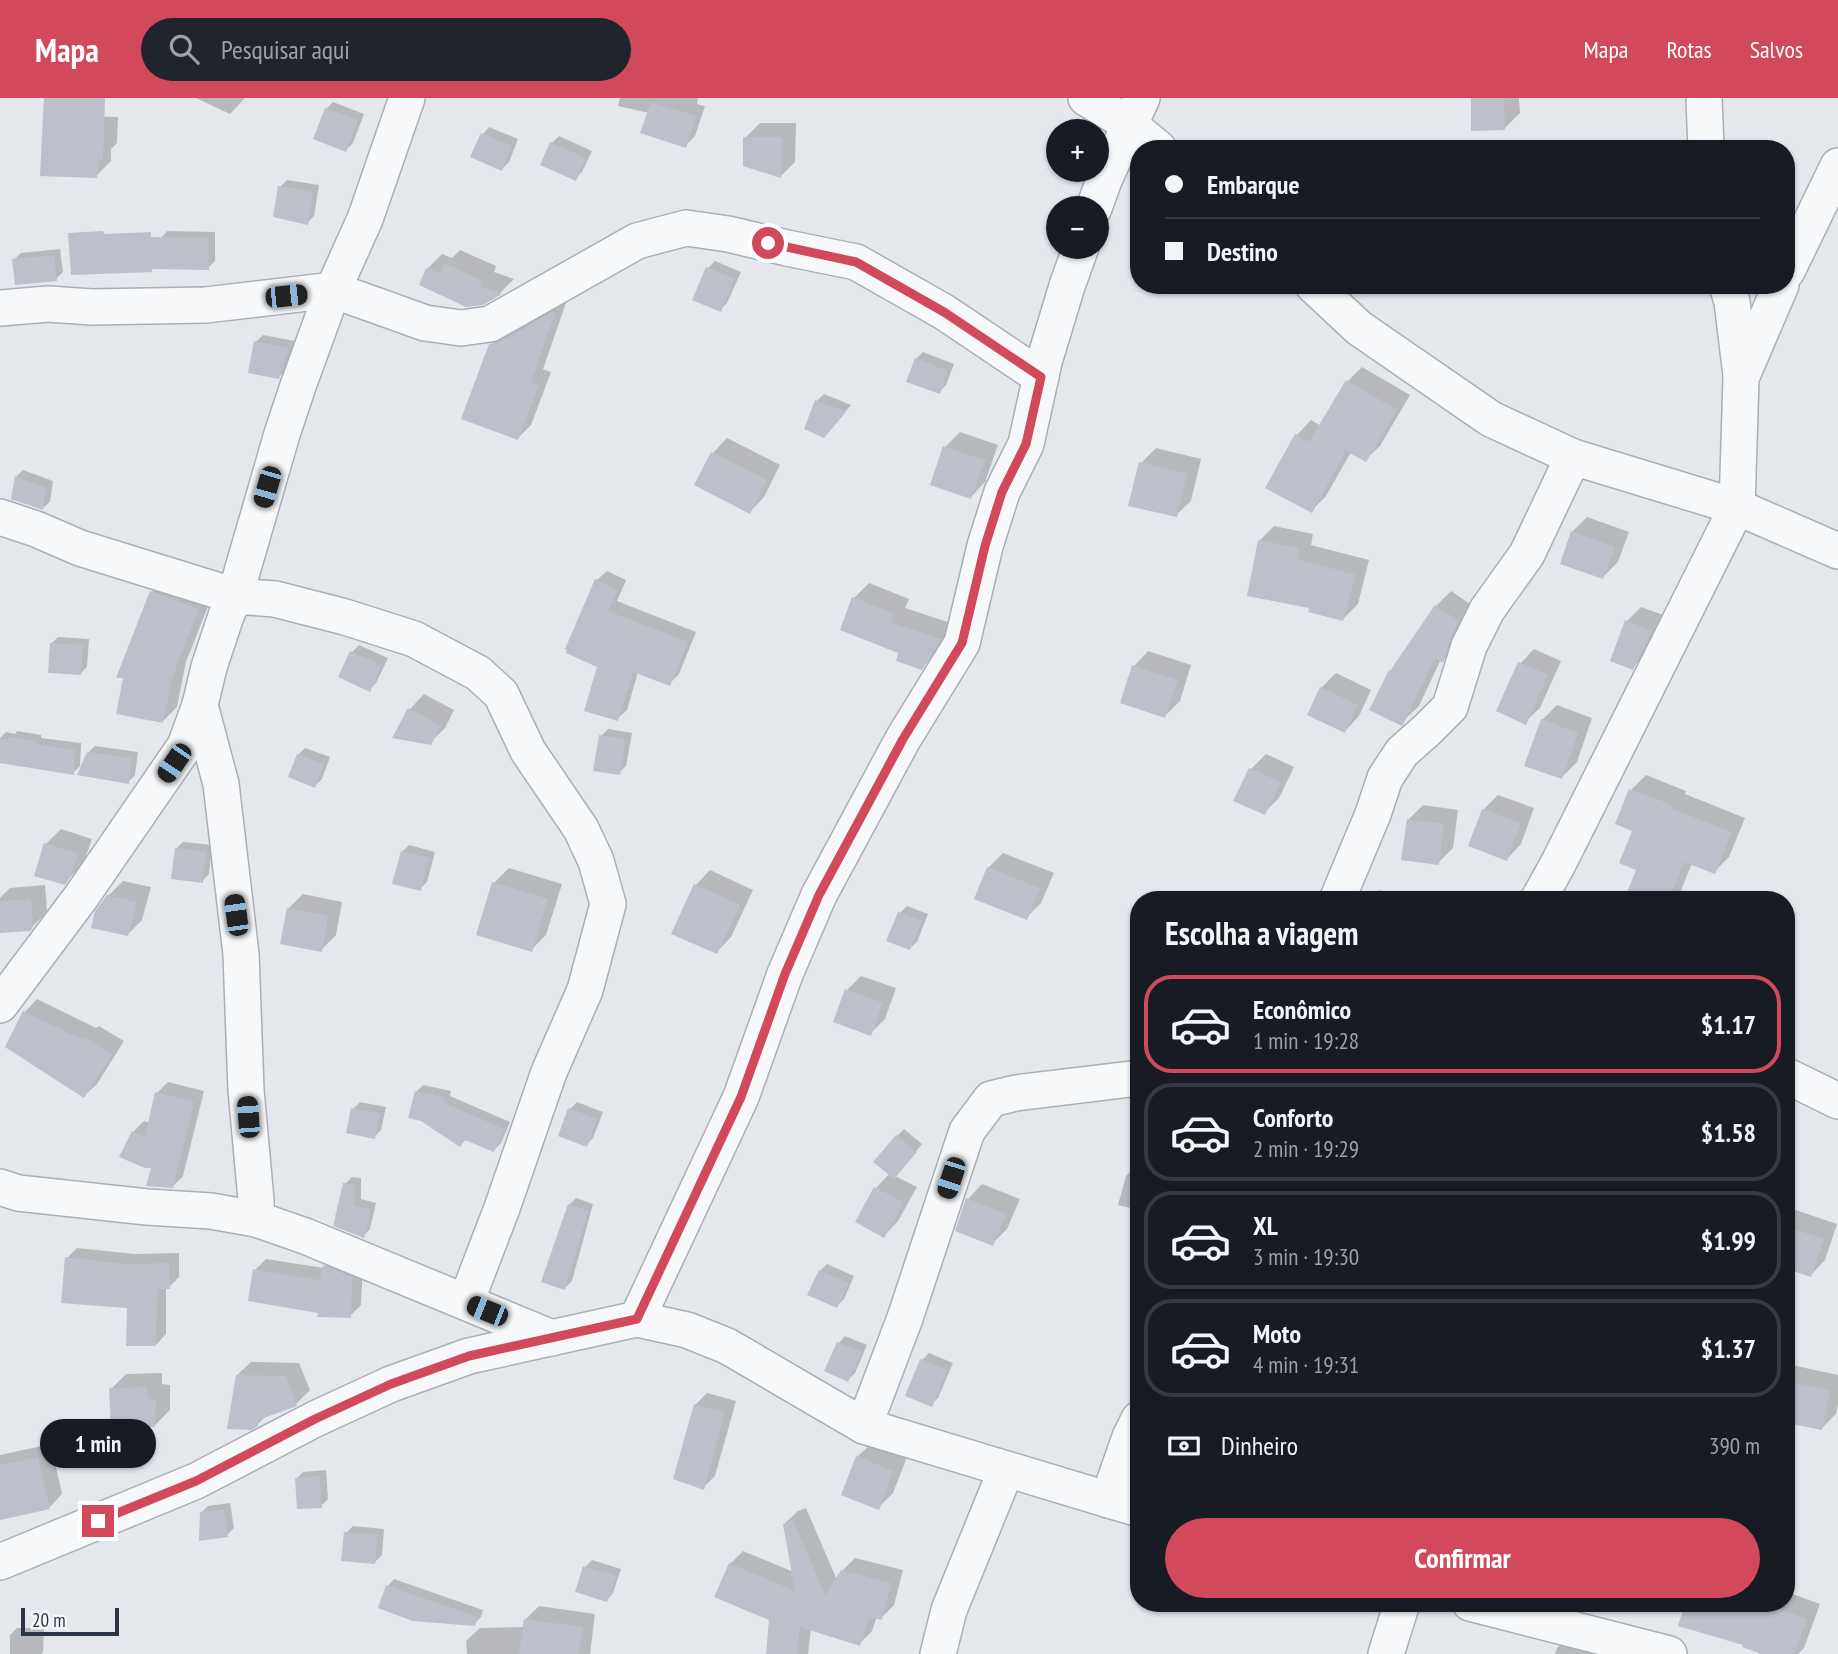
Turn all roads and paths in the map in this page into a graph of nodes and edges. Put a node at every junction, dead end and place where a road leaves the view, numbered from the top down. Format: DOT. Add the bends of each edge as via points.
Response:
graph roads {
  1 [pos="407,98"];
  2 [pos="1086,98"];
  3 [pos="1712,101"];
  4 [pos="1136,111"];
  5 [pos="1154,140"];
  6 [pos="1707,140"];
  7 [pos="1838,166"];
  8 [pos="1098,196"];
  9 [pos="1795,255"];
  10 [pos="1077,259"];
  11 [pos="333,290"];
  12 [pos="1323,294"];
  13 [pos="1730,294"];
  14 [pos="1777,294"];
  15 [pos="0,308"];
  16 [pos="1041,377"];
  17 [pos="1741,378"];
  18 [pos="1573,457"];
  19 [pos="1737,507"];
  20 [pos="0,517"];
  21 [pos="1838,551"];
  22 [pos="235,596"];
  23 [pos="200,705"];
  24 [pos="1341,891"];
  25 [pos="1543,891"];
  26 [pos="0,1006"];
  27 [pos="1130,1079"];
  28 [pos="1795,1080"];
  29 [pos="1838,1101"];
  30 [pos="0,1186"];
  31 [pos="256,1219"];
  32 [pos="466,1302"];
  33 [pos="637,1319"];
  34 [pos="552,1338"];
  35 [pos="864,1426"];
  36 [pos="1130,1437"];
  37 [pos="1006,1470"];
  38 [pos="1124,1505"];
  39 [pos="0,1562"];
  40 [pos="1399,1612"];
  41 [pos="1505,1612"];
  42 [pos="938,1654"];
  43 [pos="1386,1654"];
  44 [pos="1669,1654"];
  1 -- 11 [label="street" via="365,219"];
  2 -- 4 [label="street"];
  3 -- 6 [label="street"];
  4 -- 5 [label="street"];
  4 -- 8 [label="street"];
  7 -- 9 [label="street"];
  10 -- 16 [label="street"];
  11 -- 15 [label="street" via="206,305"];
  11 -- 16 [label="street" via="425,323 461,328 490,324 637,241 686,228 856,262 944,312"];
  11 -- 22 [label="street" via="282,434"];
  12 -- 18 [label="street" via="1359,328 1491,419"];
  13 -- 17 [label="street"];
  14 -- 17 [label="street"];
  16 -- 33 [label="street" via="1026,444 1002,492 985,546 962,643 903,739 819,895 741,1097"];
  17 -- 19 [label="street"];
  18 -- 19 [label="street"];
  18 -- 24 [label="street" via="1527,554 1469,646 1450,707 1402,752 1385,778"];
  19 -- 21 [label="street"];
  19 -- 25 [label="street"];
  20 -- 22 [label="street" via="80,548"];
  22 -- 23 [label="street"];
  22 -- 32 [label="street" via="275,599 414,639 478,673 501,694 528,751 581,829 596,861 608,904 585,990 549,1072"];
  23 -- 26 [label="street" via="185,746"];
  23 -- 31 [label="street" via="221,784 242,954"];
  27 -- 35 [label="street" via="1016,1093 991,1099 979,1113 967,1131"];
  28 -- 29 [label="street"];
  30 -- 31 [label="street" via="18,1193"];
  31 -- 32 [label="street"];
  32 -- 34 [label="street"];
  33 -- 34 [label="street"];
  33 -- 35 [label="street" via="687,1330 727,1346"];
  34 -- 39 [label="street" via="469,1356 391,1384 196,1481"];
  35 -- 37 [label="street"];
  36 -- 38 [label="street"];
  37 -- 38 [label="street"];
  37 -- 42 [label="street" via="949,1609"];
  40 -- 43 [label="street"];
  41 -- 44 [label="street"];
}
